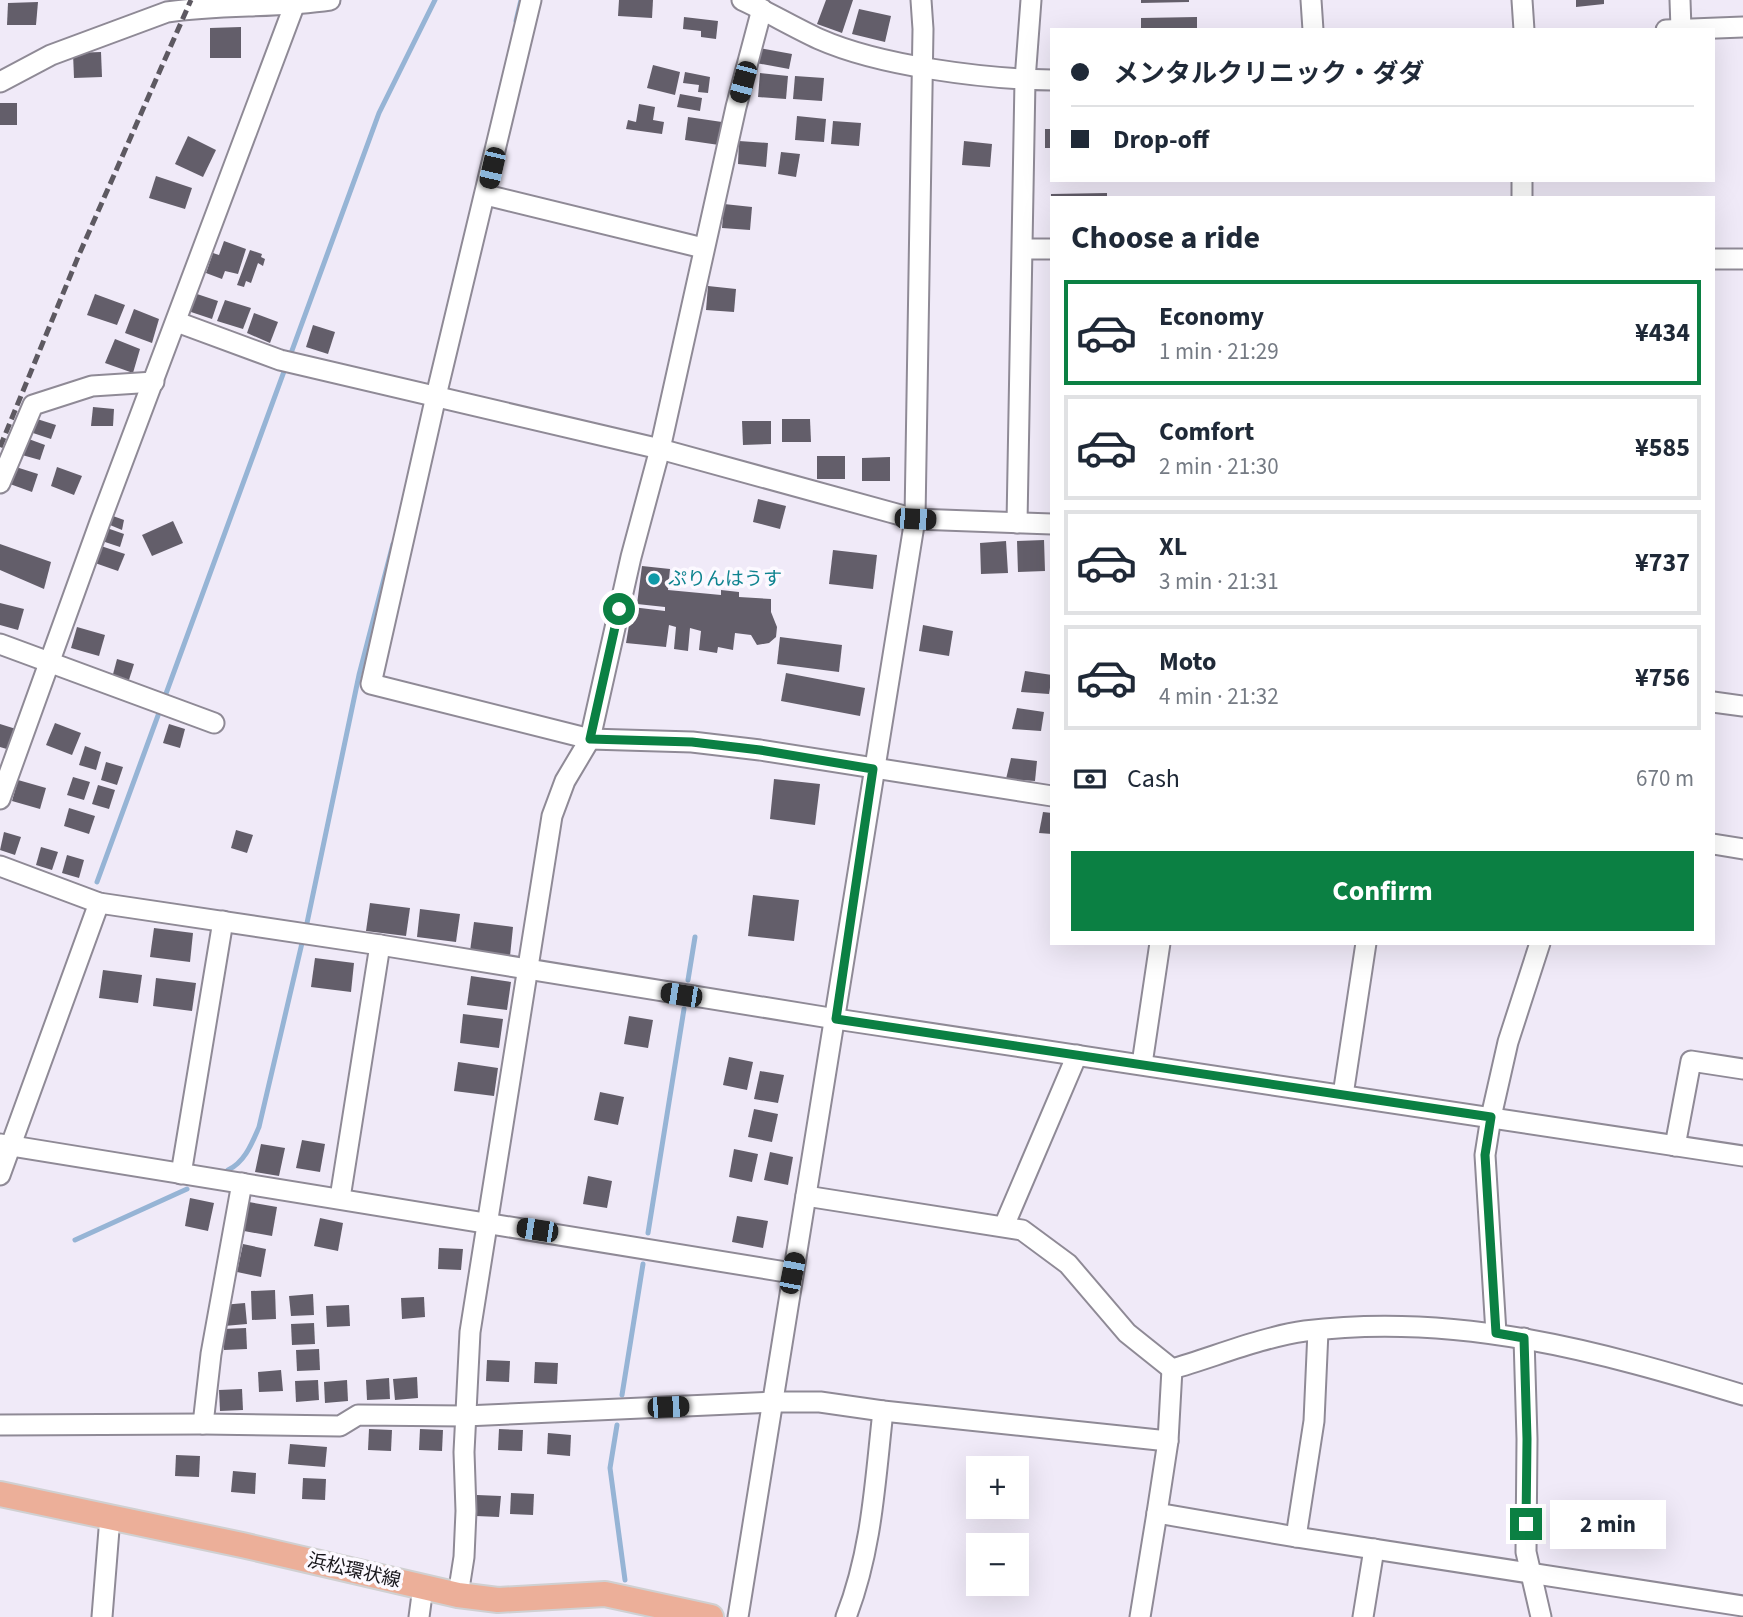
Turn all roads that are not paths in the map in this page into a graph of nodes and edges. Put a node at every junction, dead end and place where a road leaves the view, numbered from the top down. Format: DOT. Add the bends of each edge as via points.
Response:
graph roads {
  1 [pos="330,0"];
  2 [pos="531,0"];
  3 [pos="742,0"];
  4 [pos="921,0"];
  5 [pos="1031,0"];
  6 [pos="1311,0"];
  7 [pos="1522,0"];
  8 [pos="1681,0"];
  9 [pos="170,6"];
  10 [pos="294,6"];
  11 [pos="762,9"];
  12 [pos="1743,27"];
  13 [pos="1313,28"];
  14 [pos="1524,28"];
  15 [pos="1673,28"];
  16 [pos="1708,28"];
  17 [pos="922,67"];
  18 [pos="1026,80"];
  19 [pos="1050,80"];
  20 [pos="0,82"];
  21 [pos="486,195"];
  22 [pos="703,248"];
  23 [pos="1023,249"];
  24 [pos="1050,249"];
  25 [pos="1715,259"];
  26 [pos="1743,259"];
  27 [pos="177,322"];
  28 [pos="154,382"];
  29 [pos="436,396"];
  30 [pos="660,449"];
  31 [pos="0,482"];
  32 [pos="915,519"];
  33 [pos="1017,523"];
  34 [pos="1050,524"];
  35 [pos="0,644"];
  36 [pos="51,661"];
  37 [pos="1715,702"];
  38 [pos="1743,706"];
  39 [pos="214,723"];
  40 [pos="590,739"];
  41 [pos="873,769"];
  42 [pos="5,772"];
  43 [pos="1050,796"];
  44 [pos="0,799"];
  45 [pos="1715,844"];
  46 [pos="1743,849"];
  47 [pos="0,866"];
  48 [pos="99,903"];
  49 [pos="223,921"];
  50 [pos="380,945"];
  51 [pos="1160,945"];
  52 [pos="1366,945"];
  53 [pos="1539,945"];
  54 [pos="527,970"];
  55 [pos="836,1019"];
  56 [pos="1077,1055"];
  57 [pos="1142,1065"];
  58 [pos="1743,1069"];
  59 [pos="1343,1094"];
  60 [pos="1491,1117"];
  61 [pos="5,1146"];
  62 [pos="1675,1146"];
  63 [pos="1743,1156"];
  64 [pos="181,1174"];
  65 [pos="0,1175"];
  66 [pos="242,1184"];
  67 [pos="806,1196"];
  68 [pos="341,1198"];
  69 [pos="486,1222"];
  70 [pos="1004,1226"];
  71 [pos="792,1273"];
  72 [pos="1318,1331"];
  73 [pos="1496,1333"];
  74 [pos="1524,1338"];
  75 [pos="1172,1369"];
  76 [pos="1743,1395"];
  77 [pos="773,1402"];
  78 [pos="883,1411"];
  79 [pos="465,1416"];
  80 [pos="203,1424"];
  81 [pos="0,1425"];
  82 [pos="1168,1441"];
  83 [pos="0,1494"];
  84 [pos="1157,1513"];
  85 [pos="110,1517"];
  86 [pos="1296,1537"];
  87 [pos="1374,1549"];
  88 [pos="1531,1573"];
  89 [pos="423,1587"];
  90 [pos="458,1595"];
  91 [pos="1743,1605"];
  92 [pos="102,1617"];
  93 [pos="419,1617"];
  94 [pos="711,1617"];
  95 [pos="738,1617"];
  96 [pos="846,1617"];
  97 [pos="1140,1617"];
  98 [pos="1363,1617"];
  99 [pos="1541,1617"];
  100 [pos="1741,1617"];
  1 -- 10 [label="street"];
  2 -- 21 [label="street"];
  3 -- 11 [label="street"];
  4 -- 17 [label="street"];
  5 -- 18 [label="street"];
  6 -- 13 [label="street"];
  7 -- 14 [label="street"];
  8 -- 15 [label="street"];
  9 -- 10 [label="street"];
  9 -- 20 [label="street" via="51,55"];
  10 -- 27 [label="street"];
  11 -- 17 [label="street" via="821,39"];
  11 -- 22 [label="street"];
  12 -- 16 [label="street"];
  17 -- 18 [label="street"];
  17 -- 32 [label="street"];
  18 -- 19 [label="street"];
  18 -- 23 [label="street"];
  21 -- 22 [label="street"];
  21 -- 29 [label="street"];
  22 -- 30 [label="street"];
  23 -- 24 [label="street"];
  23 -- 33 [label="street"];
  25 -- 26 [label="street"];
  27 -- 28 [label="street"];
  27 -- 29 [label="street" via="286,362"];
  28 -- 31 [label="street" via="92,386 33,405"];
  28 -- 36 [label="street"];
  29 -- 30 [label="street"];
  29 -- 40 [label="street" via="371,684"];
  30 -- 32 [label="street"];
  30 -- 40 [label="street"];
  32 -- 33 [label="street"];
  32 -- 41 [label="street"];
  33 -- 34 [label="street"];
  35 -- 36 [label="street"];
  36 -- 39 [label="street"];
  36 -- 42 [label="street"];
  37 -- 38 [label="street"];
  40 -- 41 [label="street" via="692,742"];
  40 -- 54 [label="street" via="565,781 552,816"];
  41 -- 43 [label="street"];
  41 -- 55 [label="street"];
  42 -- 44 [label="street"];
  45 -- 46 [label="street"];
  47 -- 48 [label="street"];
  48 -- 49 [label="street"];
  48 -- 61 [label="street"];
  49 -- 50 [label="street"];
  49 -- 64 [label="street"];
  50 -- 54 [label="street"];
  50 -- 68 [label="street"];
  51 -- 57 [label="street"];
  52 -- 59 [label="street"];
  53 -- 60 [label="street" via="1508,1041"];
  54 -- 55 [label="street"];
  54 -- 69 [label="street"];
  55 -- 56 [label="street"];
  55 -- 67 [label="street"];
  56 -- 57 [label="street"];
  56 -- 70 [label="street"];
  57 -- 59 [label="street"];
  58 -- 62 [label="street" via="1691,1061"];
  59 -- 60 [label="street"];
  60 -- 62 [label="street"];
  60 -- 73 [label="street" via="1485,1155"];
  61 -- 64 [label="street"];
  61 -- 65 [label="street"];
  62 -- 63 [label="street"];
  64 -- 66 [label="street"];
  66 -- 68 [label="street"];
  66 -- 80 [label="street"];
  67 -- 70 [label="street"];
  67 -- 71 [label="street"];
  68 -- 69 [label="street"];
  69 -- 71 [label="street"];
  69 -- 79 [label="street" via="470,1332"];
  70 -- 75 [label="street" via="1022,1230 1068,1264 1126,1333"];
  71 -- 77 [label="street"];
  72 -- 73 [label="street" via="1426,1328"];
  72 -- 75 [label="street"];
  72 -- 86 [label="street" via="1314,1421"];
  73 -- 74 [label="street"];
  74 -- 76 [label="street" via="1639,1363"];
  74 -- 88 [label="street" via="1526,1552"];
  75 -- 82 [label="street"];
  77 -- 78 [label="street" via="820,1402"];
  77 -- 79 [label="street"];
  77 -- 95 [label="street"];
  78 -- 82 [label="street"];
  78 -- 96 [label="street" via="870,1534"];
  79 -- 80 [label="street" via="358,1415 340,1426"];
  79 -- 90 [label="street" via="466,1511"];
  80 -- 81 [label="street"];
  82 -- 84 [label="street"];
  83 -- 85 [label="main road, 浜松環状線"];
  84 -- 86 [label="street"];
  84 -- 97 [label="street"];
  85 -- 89 [label="main road, 浜松環状線"];
  85 -- 92 [label="street"];
  86 -- 87 [label="street"];
  87 -- 88 [label="street"];
  87 -- 98 [label="street"];
  88 -- 91 [label="street"];
  88 -- 99 [label="street"];
  89 -- 90 [label="main road, 浜松環状線"];
  89 -- 93 [label="street"];
  90 -- 94 [label="main road, 浜松環状線" via="498,1600 605,1594"];
  91 -- 100 [label="street"];
}
